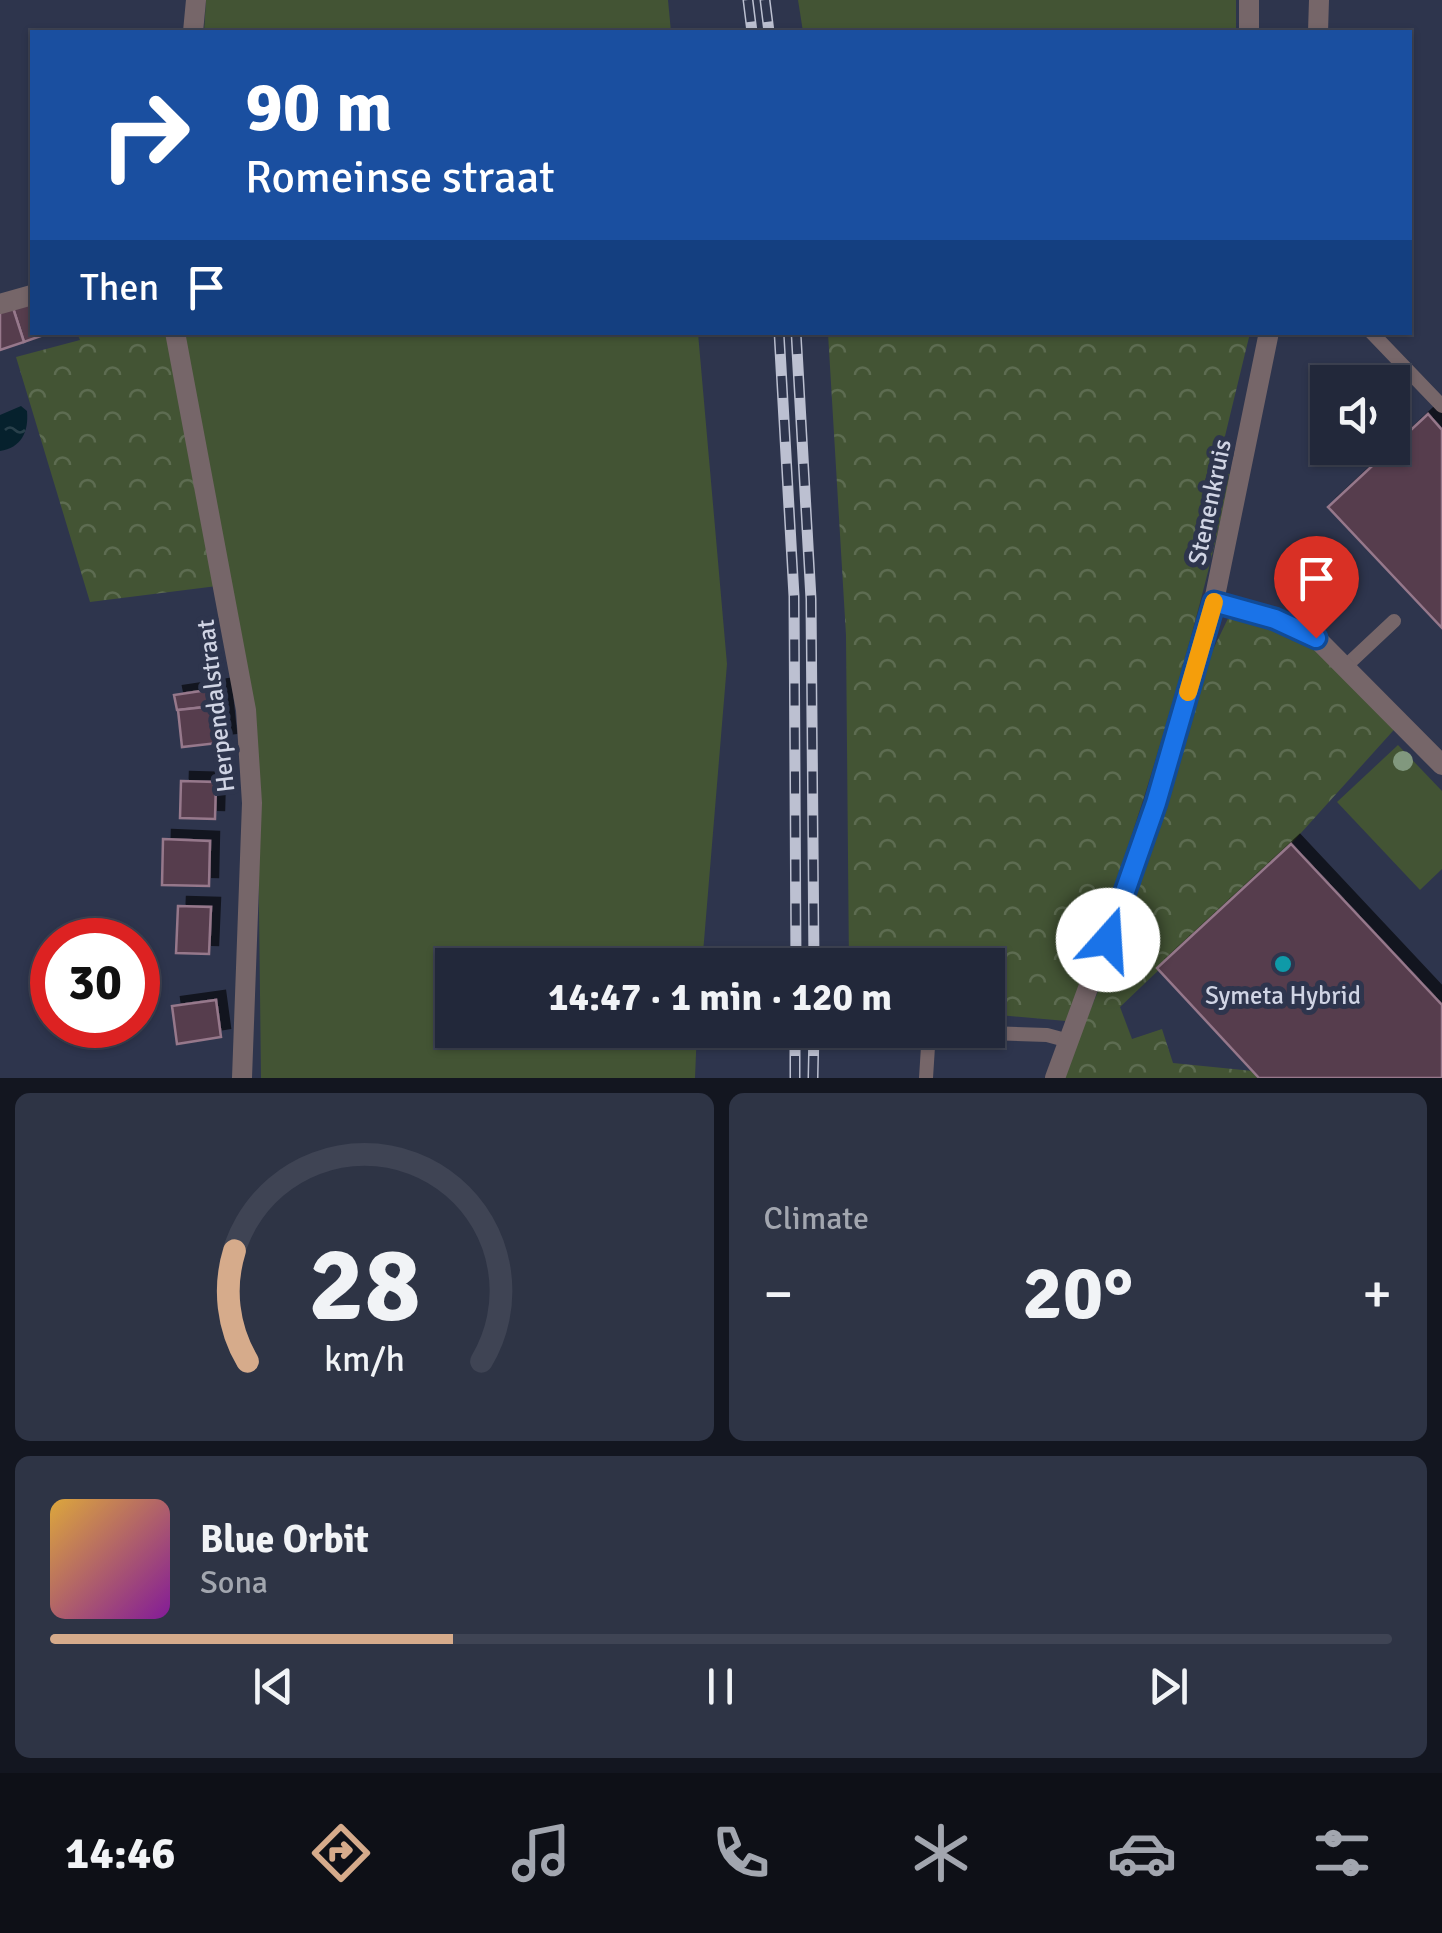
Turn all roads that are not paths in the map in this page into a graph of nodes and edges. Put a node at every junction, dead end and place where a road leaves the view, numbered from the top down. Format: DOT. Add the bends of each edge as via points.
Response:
graph roads {
  1 [pos="196,0"];
  2 [pos="1249,0"];
  3 [pos="1319,0"];
  4 [pos="194,30"];
  5 [pos="1249,30"];
  6 [pos="1318,30"];
  7 [pos="30,296"];
  8 [pos="0,304"];
  9 [pos="176,335"];
  10 [pos="1268,335"];
  11 [pos="1374,335"];
  12 [pos="1442,406"];
  13 [pos="1214,602"];
  14 [pos="1394,622"];
  15 [pos="1346,666"];
  16 [pos="1442,766"];
  17 [pos="1069,1040"];
  18 [pos="242,1078"];
  19 [pos="926,1078"];
  20 [pos="1055,1078"];
  1 -- 4 [label="street"];
  2 -- 5 [label="street"];
  3 -- 6 [label="street"];
  7 -- 8 [label="street"];
  9 -- 18 [label="street, Herpendalstraat" via="248,727 252,804"];
  10 -- 13 [label="street, Stenenkruis"];
  11 -- 12 [label="lane"];
  13 -- 15 [label="street" via="1316,638"];
  13 -- 17 [label="street, Stenenkruis" via="1156,803"];
  14 -- 15 [label="lane"];
  15 -- 16 [label="street"];
  17 -- 19 [label="lane" via="929,1031"];
  17 -- 20 [label="street, Stenenkruis"];
}
